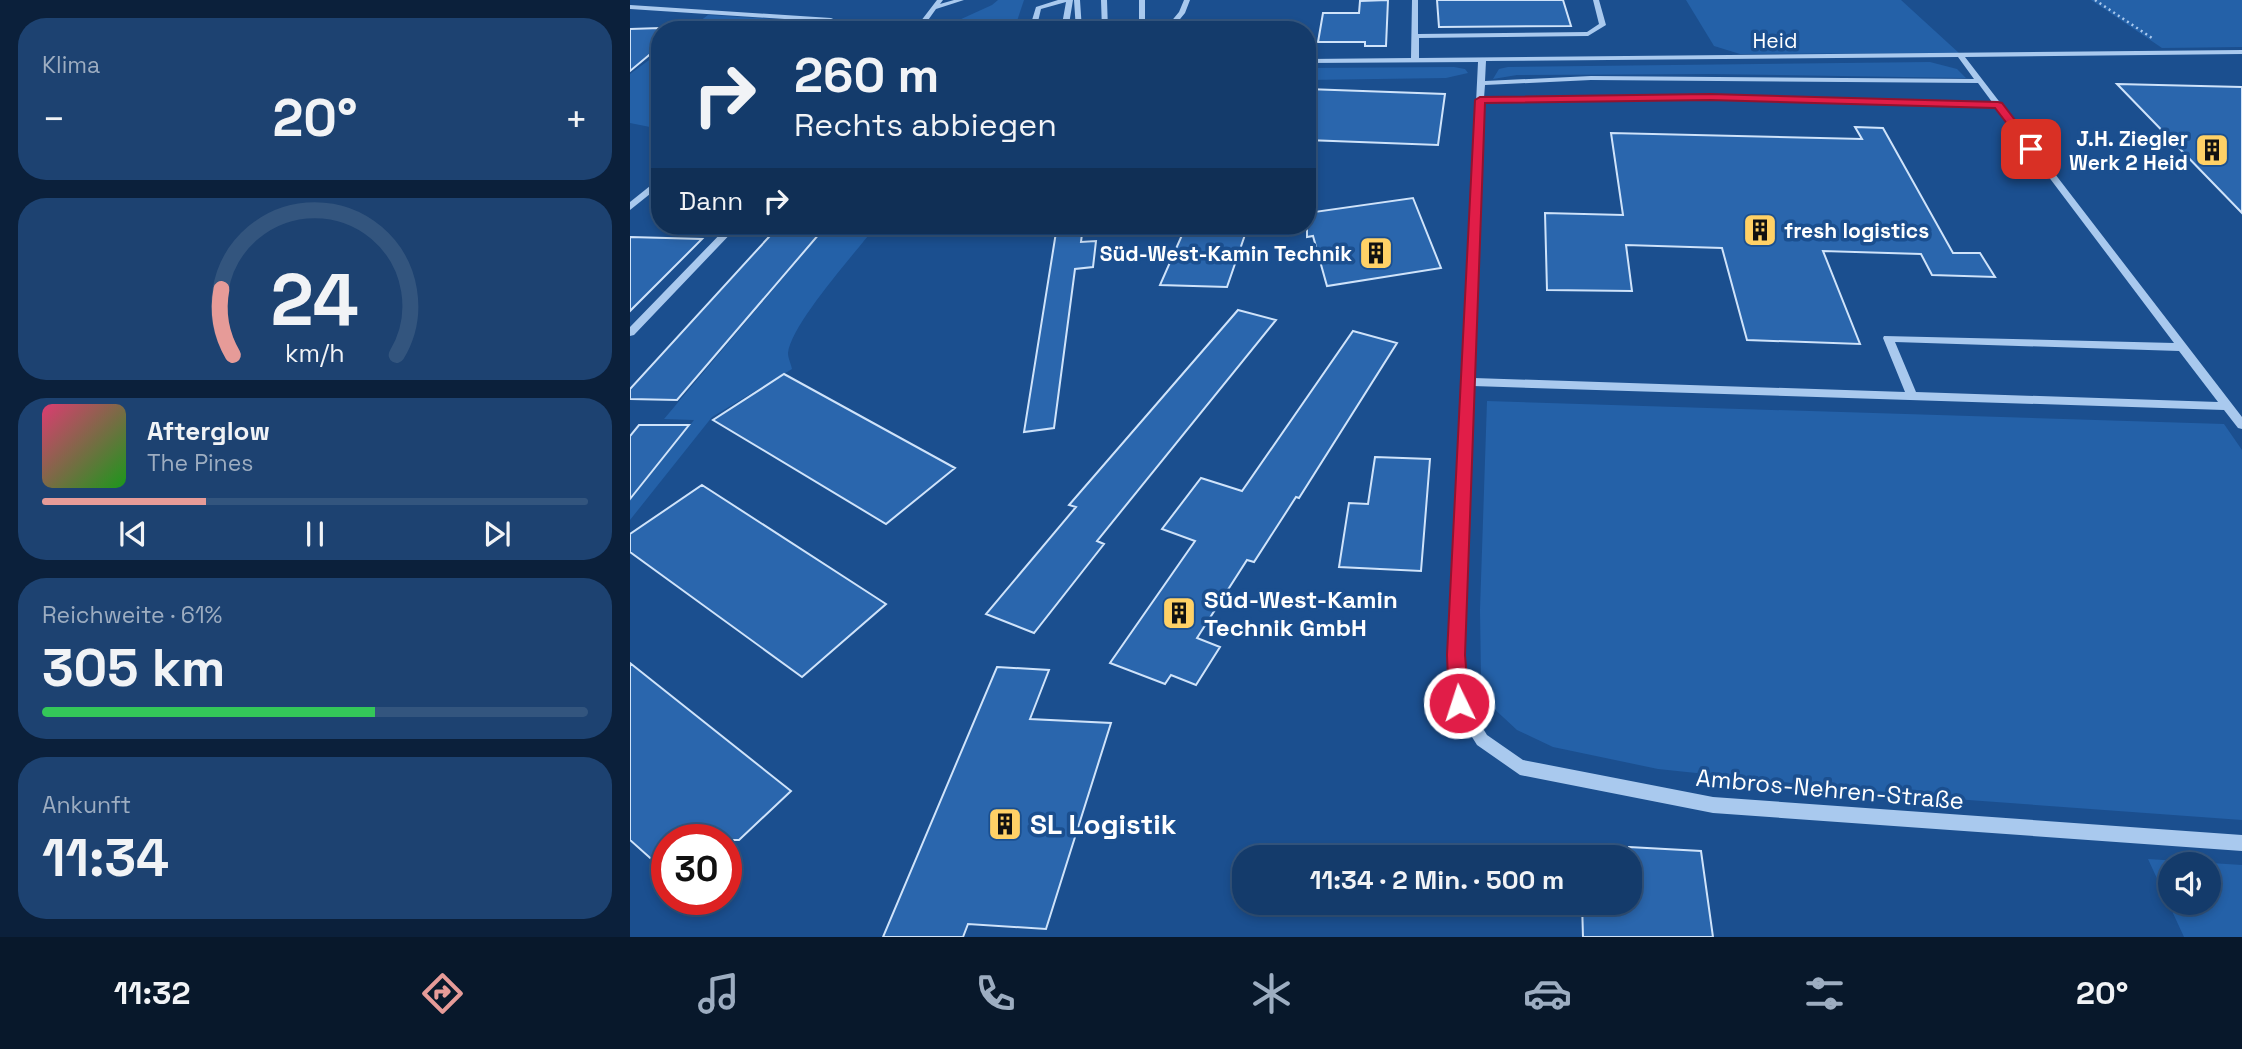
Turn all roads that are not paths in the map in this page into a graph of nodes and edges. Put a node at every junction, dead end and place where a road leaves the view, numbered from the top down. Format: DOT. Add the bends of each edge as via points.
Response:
graph roads {
  1 [pos="940,0"];
  2 [pos="961,0"];
  3 [pos="1068,0"];
  4 [pos="1077,0"];
  5 [pos="1104,0"];
  6 [pos="1142,0"];
  7 [pos="1187,0"];
  8 [pos="1415,0"];
  9 [pos="1596,0"];
  10 [pos="630,7"];
  11 [pos="934,8"];
  12 [pos="833,21"];
  13 [pos="924,21"];
  14 [pos="1034,21"];
  15 [pos="1065,21"];
  16 [pos="1078,21"];
  17 [pos="1105,21"];
  18 [pos="1142,21"];
  19 [pos="1175,21"];
  20 [pos="1416,36"];
  21 [pos="2242,52"];
  22 [pos="1961,56"];
  23 [pos="1415,60"];
  24 [pos="1482,60"];
  25 [pos="1316,61"];
  26 [pos="1980,81"];
  27 [pos="1480,83"];
  28 [pos="1480,100"];
  29 [pos="1998,105"];
  30 [pos="651,187"];
  31 [pos="635,197"];
  32 [pos="630,206"];
  33 [pos="724,235"];
  34 [pos="630,332"];
  35 [pos="2180,347"];
  36 [pos="1468,382"];
  37 [pos="1912,395"];
  38 [pos="2227,406"];
  39 [pos="2242,425"];
  40 [pos="2242,843"];
  1 -- 11 [label="street"];
  2 -- 11 [label="street"];
  3 -- 14 [label="street" via="1038,8"];
  3 -- 15 [label="street"];
  4 -- 16 [label="street"];
  5 -- 17 [label="street"];
  6 -- 18 [label="street"];
  7 -- 19 [label="street"];
  8 -- 20 [label="street"];
  9 -- 20 [label="street" via="1603,25 1588,34"];
  10 -- 12 [label="street"];
  11 -- 13 [label="street"];
  20 -- 23 [label="street"];
  21 -- 22 [label="street, Heid"];
  22 -- 24 [label="street, Heid"];
  22 -- 26 [label="street"];
  23 -- 24 [label="street, Heid"];
  23 -- 25 [label="street, Heid"];
  24 -- 27 [label="street, Ambros-Nehren-Straße"];
  26 -- 27 [label="street" via="1591,78"];
  26 -- 29 [label="street"];
  27 -- 28 [label="street, Ambros-Nehren-Straße"];
  28 -- 29 [label="street" via="1710,97"];
  28 -- 36 [label="street, Ambros-Nehren-Straße"];
  29 -- 35 [label="street"];
  30 -- 31 [label="street"];
  31 -- 32 [label="street"];
  33 -- 34 [label="street"];
  35 -- 37 [label="street" via="1888,338"];
  35 -- 38 [label="street"];
  36 -- 37 [label="street"];
  36 -- 40 [label="street, Ambros-Nehren-Straße" via="1456,655 1459,703 1482,740 1520,767 1713,805"];
  37 -- 38 [label="street"];
  38 -- 39 [label="street"];
}
